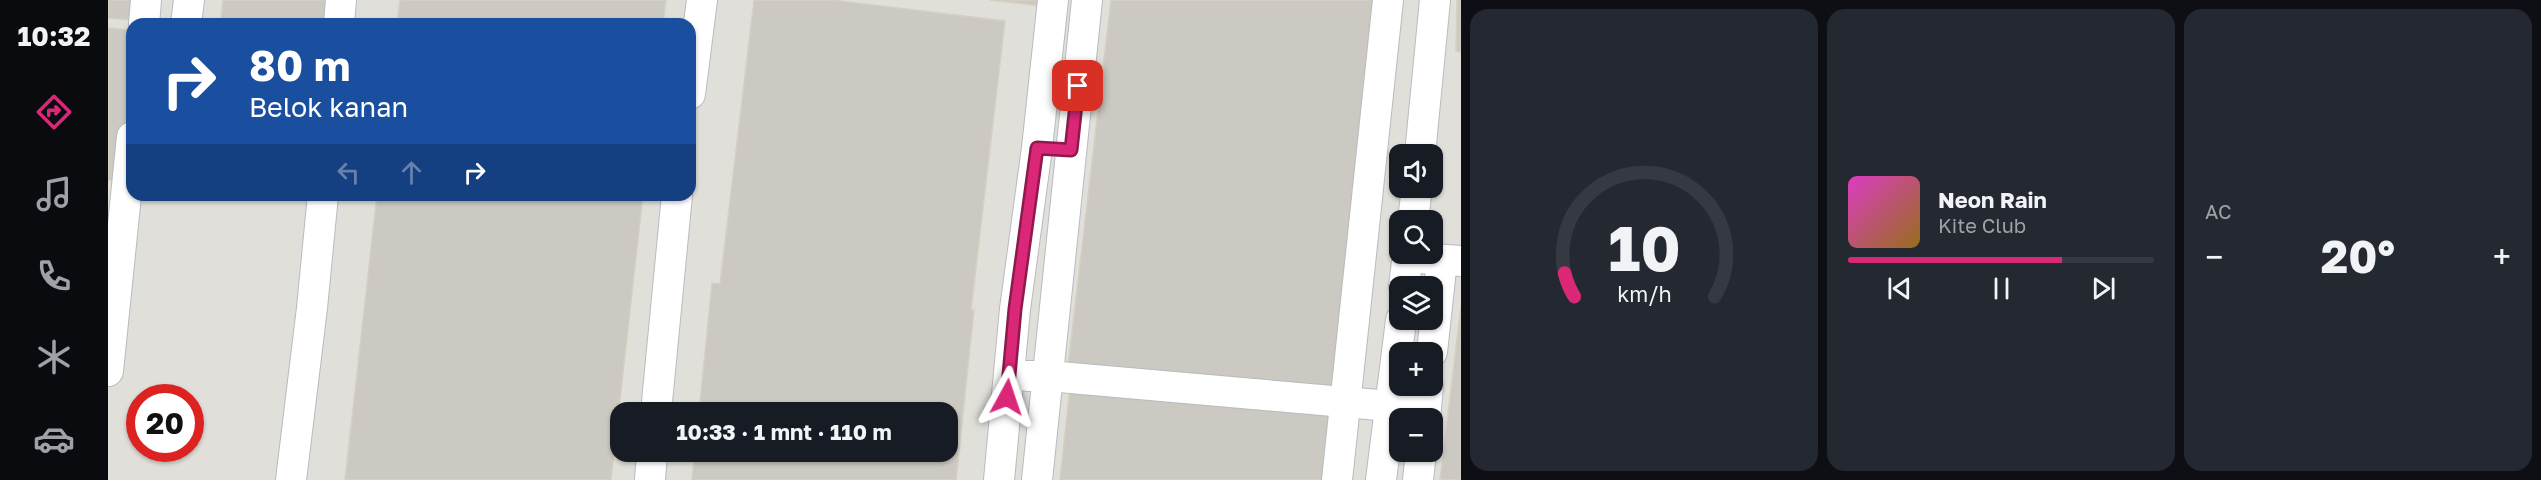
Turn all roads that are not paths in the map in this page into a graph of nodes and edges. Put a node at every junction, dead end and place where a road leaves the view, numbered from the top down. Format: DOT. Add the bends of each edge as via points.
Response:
graph roads {
  1 [pos="146,0"];
  2 [pos="189,0"];
  3 [pos="341,0"];
  4 [pos="702,0"];
  5 [pos="1053,0"];
  6 [pos="1088,0"];
  7 [pos="1388,0"];
  8 [pos="1436,0"];
  9 [pos="144,18"];
  10 [pos="187,18"];
  11 [pos="340,18"];
  12 [pos="696,47"];
  13 [pos="1421,144"];
  14 [pos="1037,148"];
  15 [pos="1071,150"];
  16 [pos="1368,182"];
  17 [pos="1389,183"];
  18 [pos="126,196"];
  19 [pos="322,201"];
  20 [pos="676,201"];
  21 [pos="1451,260"];
  22 [pos="1400,330"];
  23 [pos="1434,342"];
  24 [pos="108,371"];
  25 [pos="1009,376"];
  26 [pos="1048,376"];
  27 [pos="657,402"];
  28 [pos="1344,403"];
  29 [pos="1390,406"];
  30 [pos="1426,406"];
  31 [pos="651,462"];
  32 [pos="1420,462"];
  33 [pos="291,480"];
  34 [pos="650,480"];
  35 [pos="999,480"];
  36 [pos="1037,480"];
  37 [pos="1337,480"];
  38 [pos="1382,480"];
  39 [pos="1418,480"];
  1 -- 9 [label="lane"];
  2 -- 10 [label="lane"];
  3 -- 11 [label="lane"];
  4 -- 12 [label="lane"];
  5 -- 14 [label="lane"];
  6 -- 15 [label="lane"];
  7 -- 16 [label="lane"];
  8 -- 13 [label="lane"];
  14 -- 15 [label="lane"];
  14 -- 25 [label="lane"];
  15 -- 26 [label="lane"];
  16 -- 17 [label="lane"];
  16 -- 28 [label="lane"];
  18 -- 24 [label="lane"];
  19 -- 33 [label="lane"];
  20 -- 27 [label="lane"];
  21 -- 23 [label="lane"];
  22 -- 29 [label="lane"];
  25 -- 26 [label="lane"];
  25 -- 35 [label="lane"];
  26 -- 28 [label="lane"];
  26 -- 36 [label="lane"];
  28 -- 29 [label="lane"];
  28 -- 37 [label="lane"];
  29 -- 30 [label="lane"];
  29 -- 38 [label="lane"];
  31 -- 34 [label="lane"];
  32 -- 39 [label="lane"];
}
